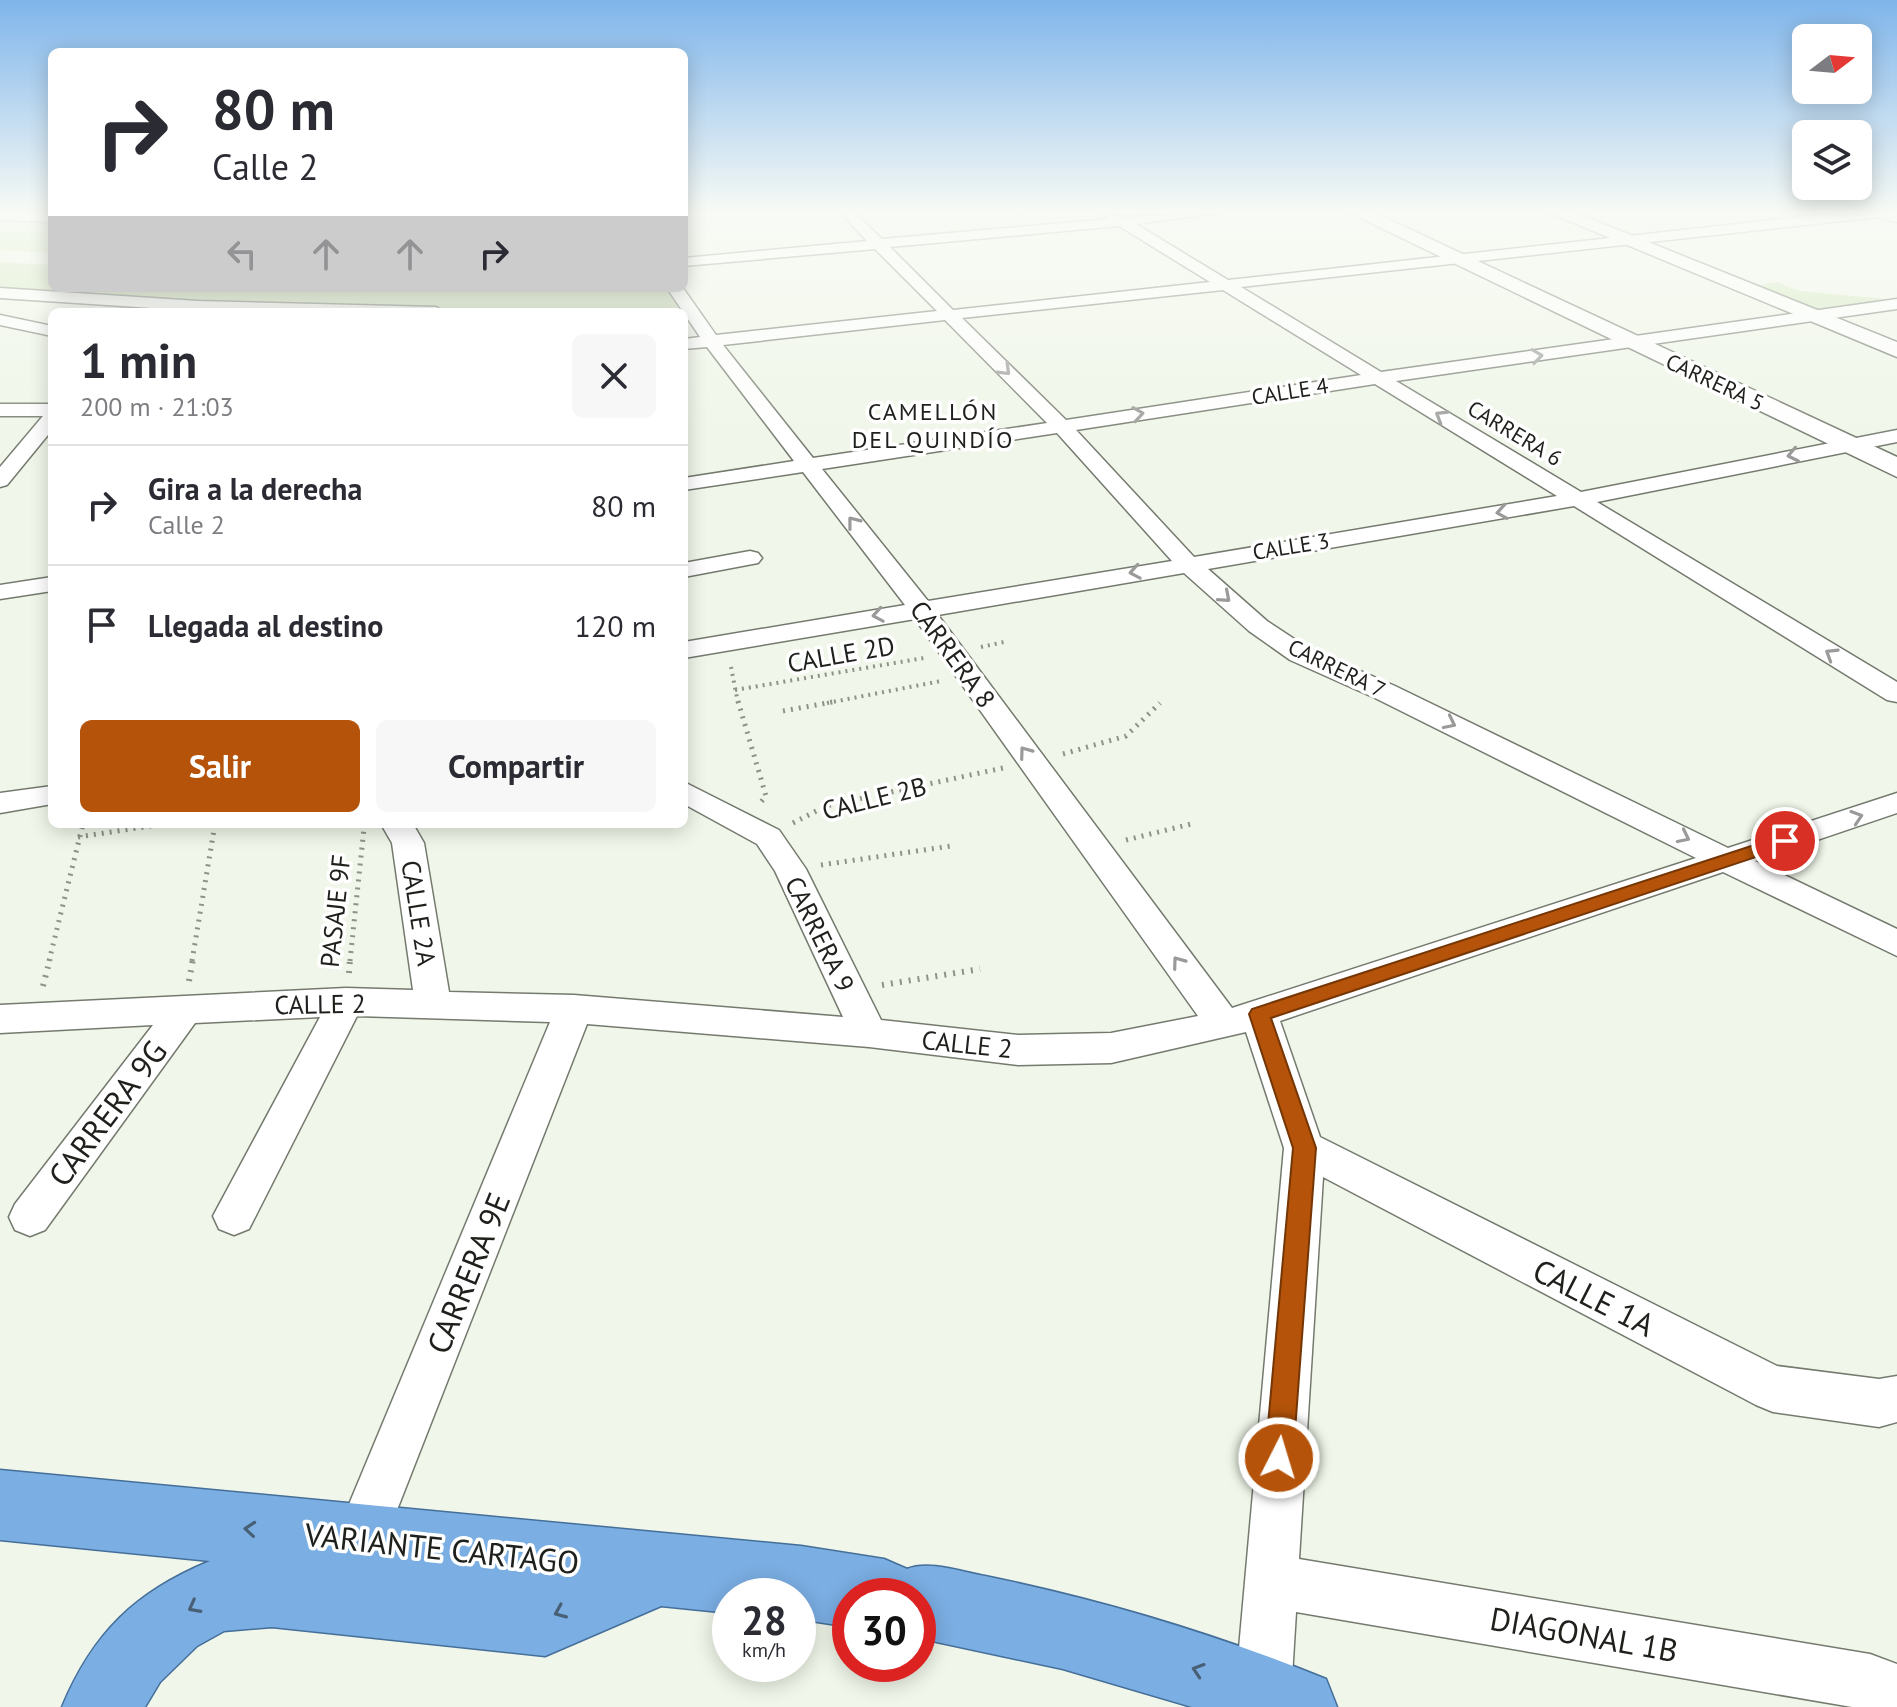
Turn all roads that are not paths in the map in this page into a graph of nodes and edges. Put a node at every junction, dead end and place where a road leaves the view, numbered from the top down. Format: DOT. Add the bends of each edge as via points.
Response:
graph roads {
  1 [pos="0,293"];
  2 [pos="678,293"];
  3 [pos="927,293"];
  4 [pos="1155,293"];
  5 [pos="1238,293"];
  6 [pos="1524,293"];
  7 [pos="1755,293"];
  8 [pos="1897,304"];
  9 [pos="1874,307"];
  10 [pos="180,308"];
  11 [pos="1897,314"];
  12 [pos="950,315"];
  13 [pos="1813,316"];
  14 [pos="746,319"];
  15 [pos="0,320"];
  16 [pos="873,322"];
  17 [pos="27,324"];
  18 [pos="702,324"];
  19 [pos="48,330"];
  20 [pos="9,339"];
  21 [pos="688,340"];
  22 [pos="1632,343"];
  23 [pos="1897,350"];
  24 [pos="1377,378"];
  25 [pos="0,410"];
  26 [pos="48,410"];
  27 [pos="48,423"];
  28 [pos="1061,426"];
  29 [pos="1897,436"];
  30 [pos="1846,444"];
  31 [pos="48,450"];
  32 [pos="26,453"];
  33 [pos="0,455"];
  34 [pos="809,466"];
  35 [pos="1897,468"];
  36 [pos="0,481"];
  37 [pos="688,483"];
  38 [pos="1579,499"];
  39 [pos="750,558"];
  40 [pos="1187,563"];
  41 [pos="688,569"];
  42 [pos="48,585"];
  43 [pos="0,592"];
  44 [pos="920,608"];
  45 [pos="688,649"];
  46 [pos="1897,694"];
  47 [pos="688,793"];
  48 [pos="48,796"];
  49 [pos="0,803"];
  50 [pos="1897,803"];
  51 [pos="399,828"];
  52 [pos="1729,860"];
  53 [pos="1897,944"];
  54 [pos="346,1002"];
  55 [pos="433,1005"];
  56 [pos="574,1009"];
  57 [pos="185,1010"];
  58 [pos="18,1017"];
  59 [pos="1242,1020"];
  60 [pos="869,1033"];
  61 [pos="1304,1148"];
  62 [pos="234,1216"];
  63 [pos="30,1217"];
  64 [pos="1897,1399"];
  65 [pos="0,1505"];
  66 [pos="361,1538"];
  67 [pos="658,1570"];
  68 [pos="1269,1581"];
  69 [pos="832,1588"];
  70 [pos="936,1605"];
  71 [pos="1897,1692"];
  72 [pos="1280,1700"];
  73 [pos="101,1707"];
  1 -- 10 [label="street"];
  2 -- 18 [label="street, CARRERA 8"];
  3 -- 12 [label="street, CARRERA 7"];
  4 -- 12 [label="street"];
  5 -- 24 [label="street, CARRERA 6"];
  6 -- 22 [label="main road, CARRERA 5"];
  7 -- 13 [label="main road"];
  8 -- 9 [label="street, CALLE 4"];
  9 -- 11 [label="street"];
  9 -- 13 [label="street, CALLE 4"];
  12 -- 16 [label="street"];
  12 -- 28 [label="street, CARRERA 7, one-way"];
  13 -- 22 [label="street, CALLE 4"];
  13 -- 23 [label="main road"];
  14 -- 16 [label="street"];
  15 -- 17 [label="street"];
  16 -- 18 [label="street"];
  17 -- 19 [label="street"];
  17 -- 20 [label="street"];
  18 -- 21 [label="street"];
  18 -- 34 [label="street, CARRERA 8"];
  24 -- 22 [label="street, CALLE 4, one-way"];
  22 -- 30 [label="main road, CARRERA 5"];
  28 -- 24 [label="street, CALLE 4, one-way"];
  38 -- 24 [label="street, CARRERA 6, one-way"];
  25 -- 26 [label="street"];
  27 -- 32 [label="street"];
  28 -- 34 [label="street, CALLE 4"];
  28 -- 40 [label="street, CARRERA 7"];
  29 -- 30 [label="street, CALLE 3"];
  30 -- 35 [label="main road, CARRERA 5"];
  30 -- 38 [label="street, CALLE 3, one-way"];
  31 -- 32 [label="street"];
  32 -- 33 [label="street"];
  32 -- 36 [label="street"];
  34 -- 37 [label="street, CALLE 4"];
  44 -- 34 [label="street, CARRERA 8, one-way"];
  38 -- 40 [label="street, CALLE 3, one-way"];
  46 -- 38 [label="street, CARRERA 6, one-way"];
  39 -- 41 [label="street"];
  40 -- 44 [label="street, CALLE 3, one-way"];
  40 -- 52 [label="street, CARRERA 7, one-way" via="1258,626 1299,654"];
  42 -- 43 [label="street"];
  44 -- 45 [label="street, CALLE 3, one-way"];
  59 -- 44 [label="street, CARRERA 8, one-way" via="1095,847"];
  47 -- 60 [label="street, CARRERA 9" via="756,829 790,869"];
  48 -- 49 [label="street"];
  52 -- 50 [label="street, CALLE 2, one-way"];
  51 -- 55 [label="street, CALLE 2A" via="408,843"];
  52 -- 53 [label="street, CARRERA 7"];
  52 -- 59 [label="street, CALLE 2"];
  54 -- 55 [label="street, CALLE 2"];
  54 -- 57 [label="street, CALLE 2"];
  54 -- 62 [label="street"];
  55 -- 56 [label="street, CALLE 2"];
  56 -- 60 [label="street, CALLE 2"];
  56 -- 66 [label="street, CARRERA 9E"];
  57 -- 58 [label="street, CALLE 2"];
  57 -- 63 [label="street, CARRERA 9G"];
  59 -- 60 [label="street, CALLE 2" via="1096,1049 1018,1050"];
  59 -- 61 [label="street, CARRERA 8"];
  61 -- 64 [label="street, CALLE 1A" via="1773,1389 1879,1403"];
  61 -- 68 [label="street, CARRERA 8"];
  66 -- 65 [label="highway, VARIANTE CARTAGO, one-way"];
  66 -- 67 [label="highway, VARIANTE CARTAGO"];
  67 -- 69 [label="highway, VARIANTE CARTAGO"];
  67 -- 73 [label="highway, one-way" via="545,1619 272,1590 216,1595 171,1620 133,1655"];
  68 -- 71 [label="street, DIAGONAL 1B" via="1870,1682"];
  68 -- 72 [label="street, CARRERA 8"];
  72 -- 70 [label="highway, one-way" via="1200,1670 1071,1633"];
}
